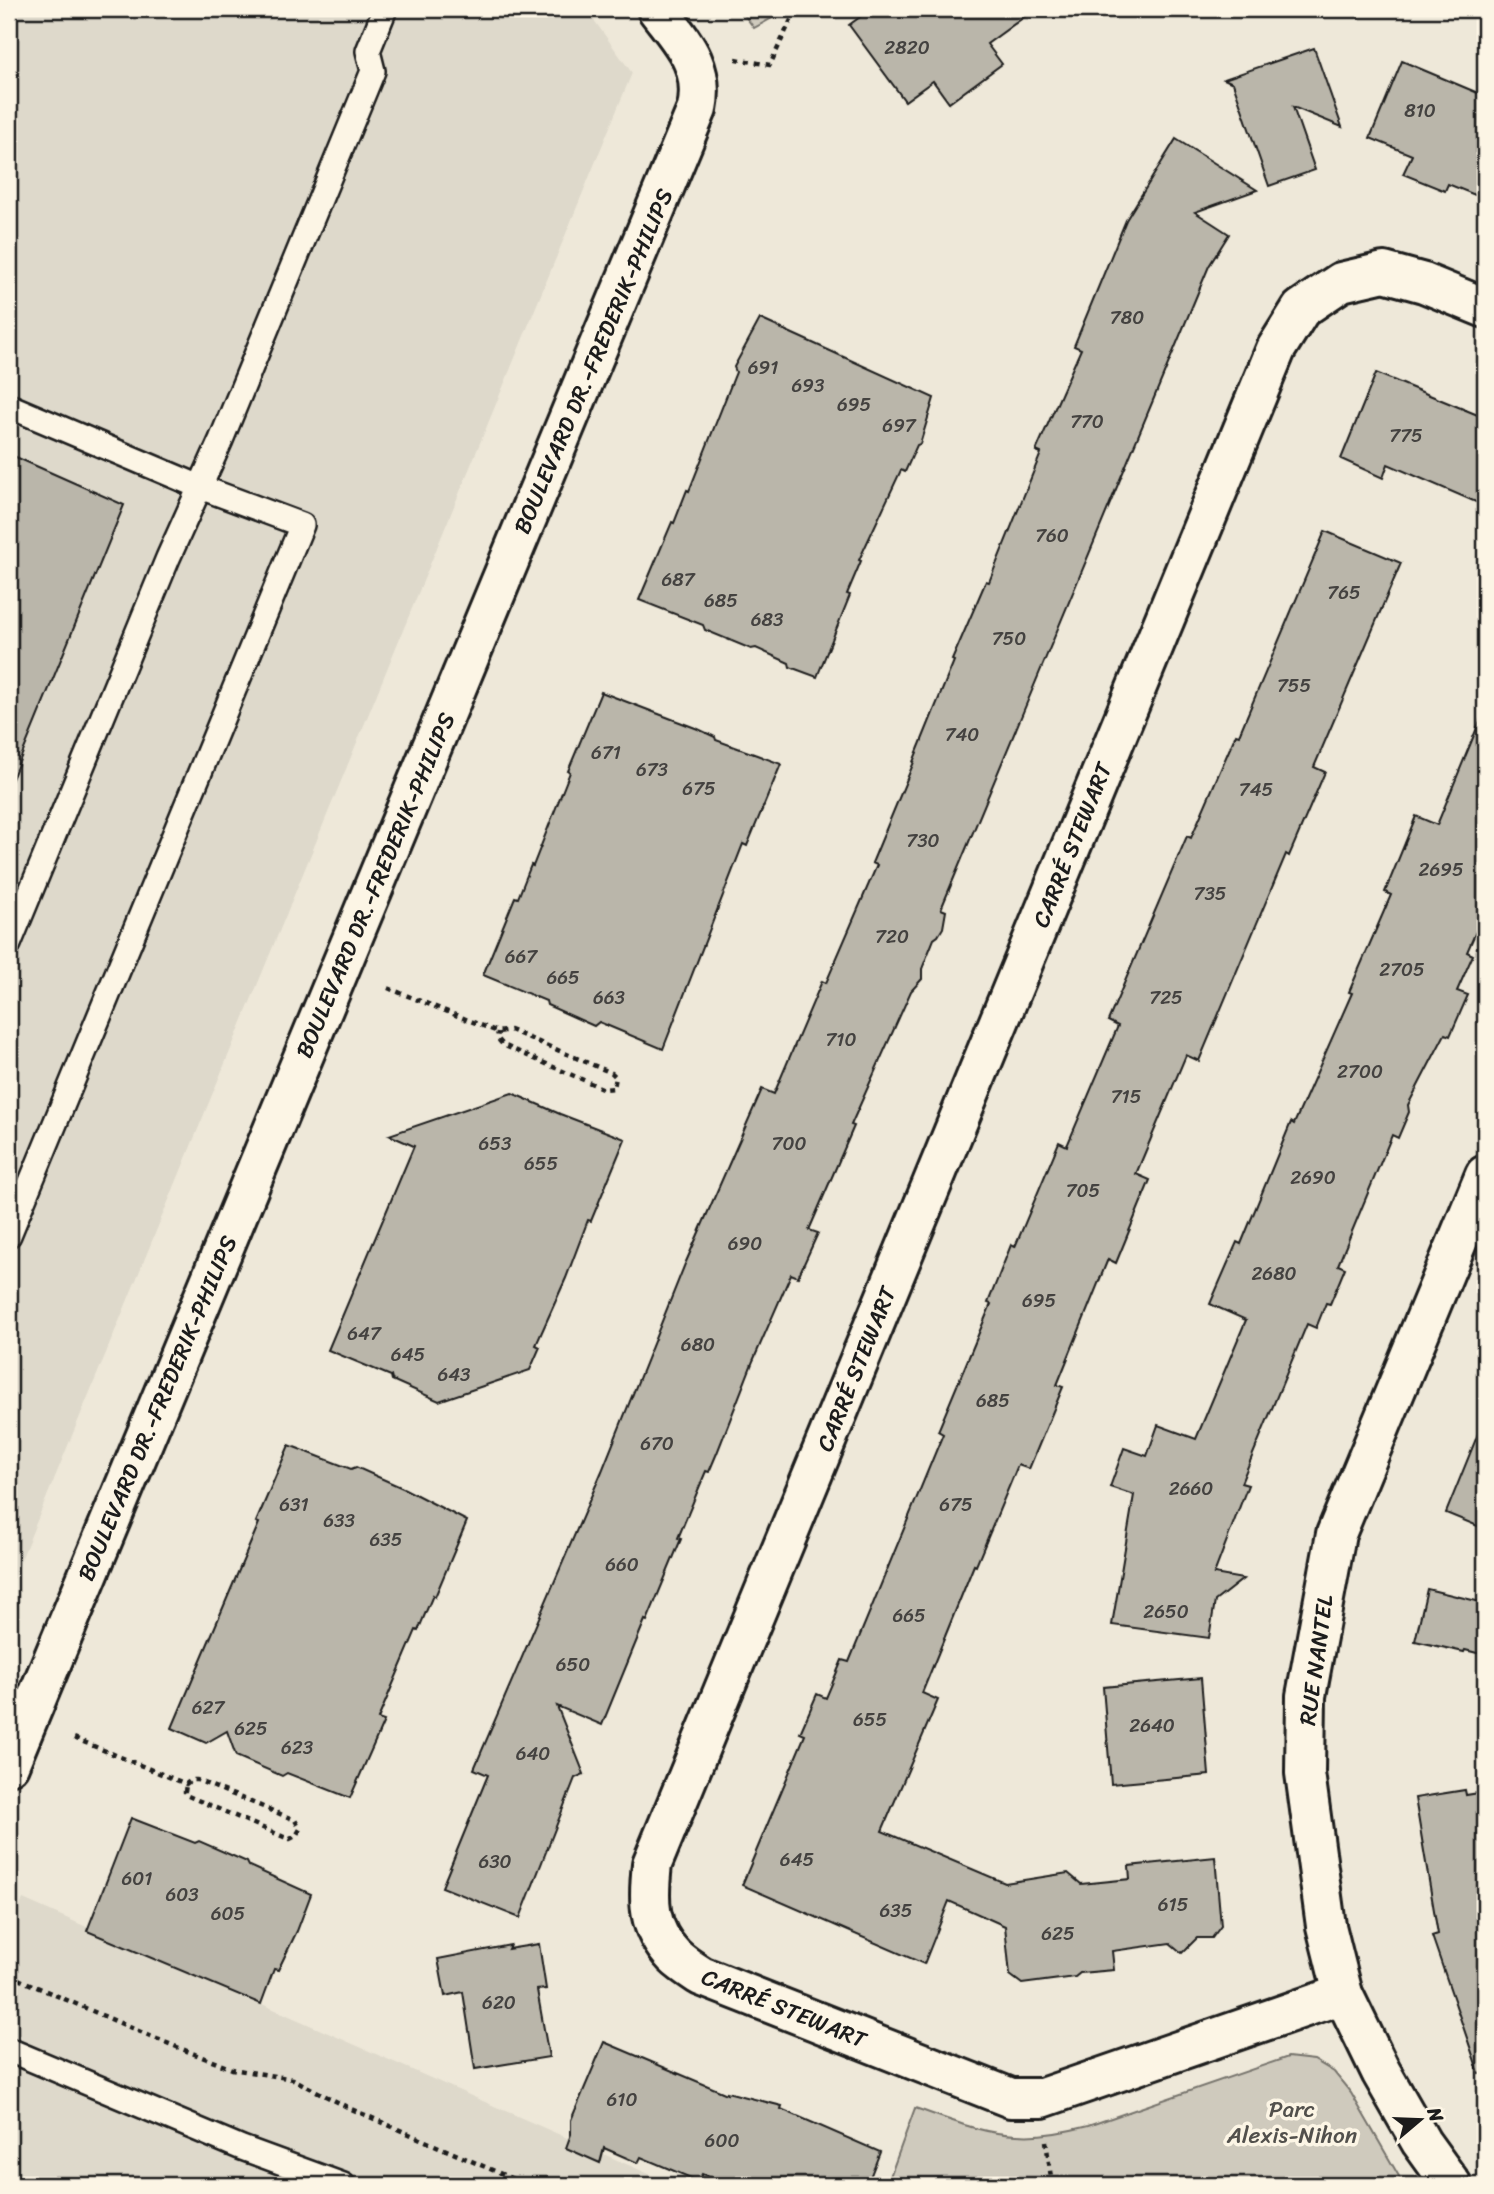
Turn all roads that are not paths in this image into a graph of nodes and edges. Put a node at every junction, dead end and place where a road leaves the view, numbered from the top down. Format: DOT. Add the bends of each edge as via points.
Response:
graph roads {
  1 [pos="386,9"];
  2 [pos="657,9"];
  3 [pos="1485,308"];
  4 [pos="9,407"];
  5 [pos="200,487"];
  6 [pos="9,944"];
  7 [pos="1485,1175"];
  8 [pos="9,1235"];
  9 [pos="9,1765"];
  10 [pos="1343,1994"];
  11 [pos="9,2050"];
  12 [pos="343,2185"];
  13 [pos="1452,2185"];
  1 -- 5 [label="lane" via="368,51 373,71"];
  2 -- 9 [label="street, BOULEVARD DR.-FREDERIK-PHILIPS" via="695,63 701,93 698,109"];
  3 -- 10 [label="street, CARRÉ STEWART" via="1384,272 1341,282 1301,309 1276,349 652,1864 649,1898 656,1931 675,1957 701,1976 1011,2098 1042,2098"];
  4 -- 5 [label="lane"];
  5 -- 6 [label="lane"];
  5 -- 8 [label="lane" via="302,525"];
  7 -- 10 [label="street, RUE NANTEL" via="1336,1534 1307,1696 1305,1773 1326,1926"];
  10 -- 13 [label="street, RUE NANTEL" via="1421,2141"];
  11 -- 12 [label="lane"];
}
